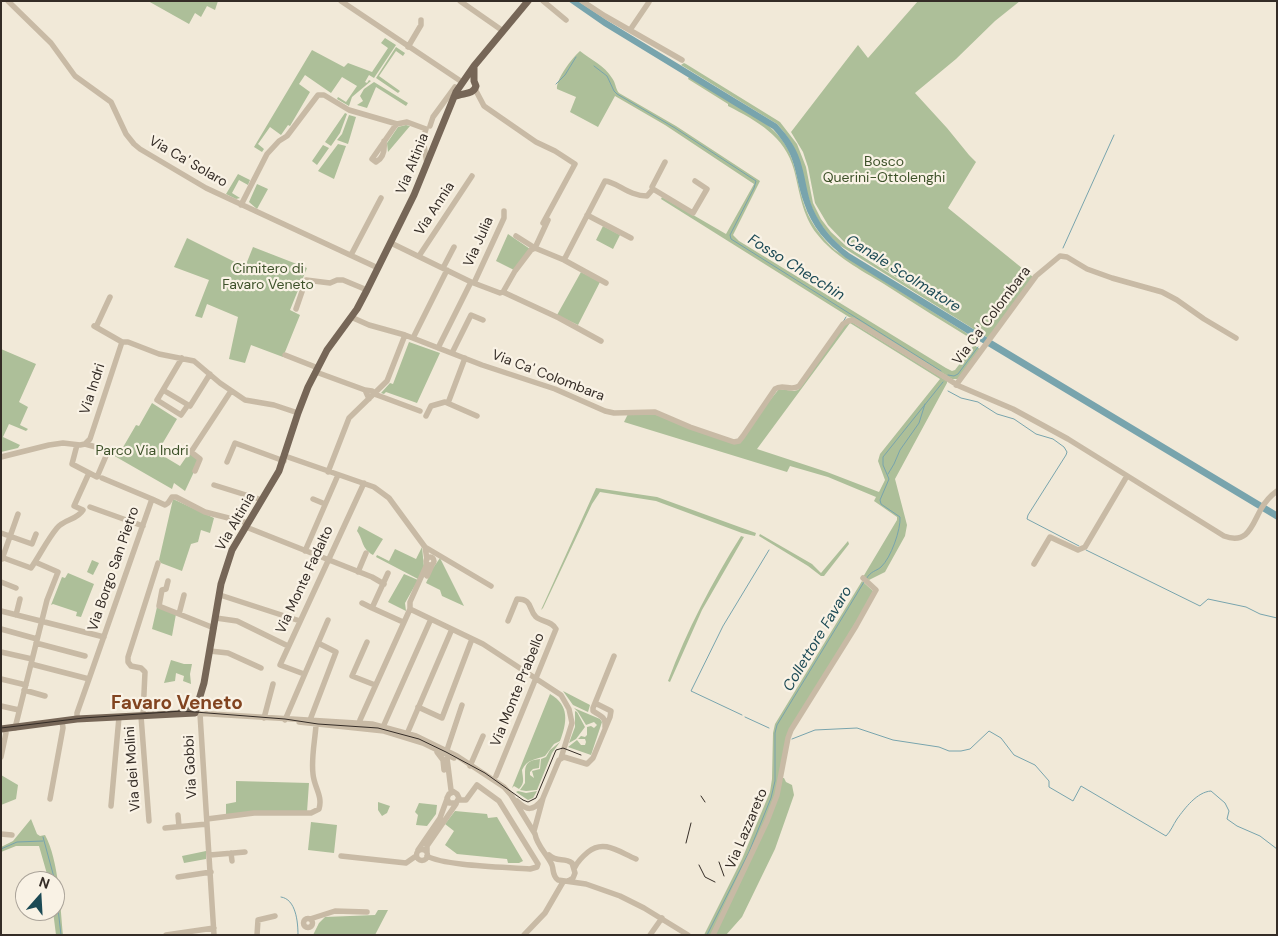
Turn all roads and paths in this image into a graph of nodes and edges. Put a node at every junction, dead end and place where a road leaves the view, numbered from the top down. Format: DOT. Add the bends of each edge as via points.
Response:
graph roads {
  1 [pos="8,1"];
  2 [pos="341,1"];
  3 [pos="460,1"];
  4 [pos="528,1"];
  5 [pos="543,1"];
  6 [pos="582,1"];
  7 [pos="649,2"];
  8 [pos="422,20"];
  9 [pos="566,20"];
  10 [pos="630,30"];
  11 [pos="503,31"];
  12 [pos="408,47"];
  13 [pos="682,60"];
  14 [pos="474,66"];
  15 [pos="474,81"];
  16 [pos="460,84"];
  17 [pos="475,89"];
  18 [pos="467,93"];
  19 [pos="451,98"];
  20 [pos="480,100"];
  21 [pos="397,124"];
  22 [pos="428,127"];
  23 [pos="440,131"];
  24 [pos="384,141"];
  25 [pos="665,162"];
  26 [pos="427,164"];
  27 [pos="472,176"];
  28 [pos="695,181"];
  29 [pos="653,189"];
  30 [pos="381,198"];
  31 [pos="241,205"];
  32 [pos="504,211"];
  33 [pos="587,215"];
  34 [pos="516,236"];
  35 [pos="631,238"];
  36 [pos="391,243"];
  37 [pos="454,247"];
  38 [pos="535,248"];
  39 [pos="351,255"];
  40 [pos="419,256"];
  41 [pos="564,260"];
  42 [pos="378,268"];
  43 [pos="445,269"];
  44 [pos="473,282"];
  45 [pos="606,283"];
  46 [pos="367,290"];
  47 [pos="503,292"];
  48 [pos="110,297"];
  49 [pos="296,309"];
  50 [pos="351,317"];
  51 [pos="483,320"];
  52 [pos="405,335"];
  53 [pos="413,338"];
  54 [pos="1236,338"];
  55 [pos="601,341"];
  56 [pos="122,342"];
  57 [pos="438,348"];
  58 [pos="452,353"];
  59 [pos="286,355"];
  60 [pos="182,358"];
  61 [pos="465,358"];
  62 [pos="317,370"];
  63 [pos="210,374"];
  64 [pos="956,385"];
  65 [pos="163,390"];
  66 [pos="365,390"];
  67 [pos="231,391"];
  68 [pos="375,393"];
  69 [pos="369,399"];
  70 [pos="448,403"];
  71 [pos="188,405"];
  72 [pos="420,411"];
  73 [pos="298,413"];
  74 [pos="426,416"];
  75 [pos="477,416"];
  76 [pos="85,444"];
  77 [pos="77,445"];
  78 [pos="1,457"];
  79 [pos="284,459"];
  80 [pos="227,462"];
  81 [pos="196,471"];
  82 [pos="328,472"];
  83 [pos="89,473"];
  84 [pos="338,475"];
  85 [pos="1128,476"];
  86 [pos="102,478"];
  87 [pos="364,483"];
  88 [pos="214,485"];
  89 [pos="1277,491"];
  90 [pos="152,499"];
  91 [pos="313,499"];
  92 [pos="262,500"];
  93 [pos="325,504"];
  94 [pos="90,507"];
  95 [pos="18,514"];
  96 [pos="247,525"];
  97 [pos="143,526"];
  98 [pos="1,533"];
  99 [pos="36,534"];
  100 [pos="10,536"];
  101 [pos="425,547"];
  102 [pos="304,550"];
  103 [pos="366,554"];
  104 [pos="440,556"];
  105 [pos="2,558"];
  106 [pos="328,560"];
  107 [pos="430,561"];
  108 [pos="35,562"];
  109 [pos="158,563"];
  110 [pos="1034,564"];
  111 [pos="358,572"];
  112 [pos="388,573"];
  113 [pos="865,580"];
  114 [pos="1,582"];
  115 [pos="168,582"];
  116 [pos="384,584"];
  117 [pos="491,586"];
  118 [pos="16,588"];
  119 [pos="184,595"];
  120 [pos="220,595"];
  121 [pos="20,599"];
  122 [pos="362,603"];
  123 [pos="372,608"];
  124 [pos="412,610"];
  125 [pos="1,611"];
  126 [pos="179,614"];
  127 [pos="16,615"];
  128 [pos="216,618"];
  129 [pos="431,619"];
  130 [pos="328,620"];
  131 [pos="42,621"];
  132 [pos="300,621"];
  133 [pos="508,621"];
  134 [pos="403,622"];
  135 [pos="214,628"];
  136 [pos="1,629"];
  137 [pos="452,629"];
  138 [pos="104,636"];
  139 [pos="472,639"];
  140 [pos="37,641"];
  141 [pos="366,642"];
  142 [pos="318,643"];
  143 [pos="288,646"];
  144 [pos="210,651"];
  145 [pos="1,652"];
  146 [pos="86,656"];
  147 [pos="614,656"];
  148 [pos="31,662"];
  149 [pos="261,668"];
  150 [pos="304,674"];
  151 [pos="1,679"];
  152 [pos="89,679"];
  153 [pos="535,679"];
  154 [pos="273,684"];
  155 [pos="375,685"];
  156 [pos="25,688"];
  157 [pos="45,696"];
  158 [pos="197,699"];
  159 [pos="595,703"];
  160 [pos="462,705"];
  161 [pos="1,706"];
  162 [pos="418,707"];
  163 [pos="19,710"];
  164 [pos="180,714"];
  165 [pos="195,714"];
  166 [pos="145,715"];
  167 [pos="601,715"];
  168 [pos="610,716"];
  169 [pos="119,717"];
  170 [pos="264,718"];
  171 [pos="77,720"];
  172 [pos="285,720"];
  173 [pos="301,720"];
  174 [pos="310,720"];
  175 [pos="360,720"];
  176 [pos="335,721"];
  177 [pos="62,722"];
  178 [pos="316,725"];
  179 [pos="383,726"];
  180 [pos="605,727"];
  181 [pos="16,728"];
  182 [pos="3,729"];
  183 [pos="407,734"];
  184 [pos="483,736"];
  185 [pos="446,756"];
  186 [pos="1,757"];
  187 [pos="560,759"];
  188 [pos="470,765"];
  189 [pos="496,776"];
  190 [pos="512,795"];
  191 [pos="449,796"];
  192 [pos="50,799"];
  193 [pos="458,802"];
  194 [pos="111,806"];
  195 [pos="539,806"];
  196 [pos="178,815"];
  197 [pos="527,820"];
  198 [pos="149,821"];
  199 [pos="207,822"];
  200 [pos="179,827"];
  201 [pos="165,828"];
  202 [pos="535,833"];
  203 [pos="1,834"];
  204 [pos="12,835"];
  205 [pos="245,852"];
  206 [pos="232,853"];
  207 [pos="417,853"];
  208 [pos="427,854"];
  209 [pos="210,855"];
  210 [pos="341,856"];
  211 [pos="583,856"];
  212 [pos="636,859"];
  213 [pos="232,861"];
  214 [pos="559,861"];
  215 [pos="569,861"];
  216 [pos="553,869"];
  217 [pos="575,870"];
  218 [pos="211,872"];
  219 [pos="178,878"];
  220 [pos="555,878"];
  221 [pos="566,882"];
  222 [pos="586,884"];
  223 [pos="553,898"];
  224 [pos="367,912"];
  225 [pos="275,916"];
  226 [pos="662,918"];
  227 [pos="309,923"];
  228 [pos="214,928"];
  229 [pos="166,935"];
  230 [pos="214,935"];
  231 [pos="257,935"];
  232 [pos="524,935"];
  233 [pos="650,935"];
  234 [pos="688,935"];
  235 [pos="713,935"];
  1 -- 31 [label="street, Via Ca' Solaro" via="51,43 78,79 111,102 134,144 184,177"];
  2 -- 12 [label="street"];
  3 -- 11 [label="street"];
  4 -- 11 [label="main road, Via Altinia"];
  5 -- 9 [label="street"];
  6 -- 10 [label="street"];
  7 -- 10 [label="street"];
  8 -- 12 [label="street"];
  10 -- 13 [label="street"];
  11 -- 14 [label="main road, Via Altinia"];
  12 -- 16 [label="street"];
  14 -- 15 [label="main road"];
  14 -- 16 [label="main road, Via Altinia"];
  15 -- 16 [label="main road" via="469,78"];
  15 -- 17 [label="main road"];
  16 -- 18 [label="main road"];
  16 -- 19 [label="main road, Via Altinia"];
  17 -- 18 [label="main road"];
  17 -- 20 [label="street"];
  18 -- 19 [label="main road"];
  18 -- 20 [label="street"];
  19 -- 22 [label="street" via="432,117"];
  19 -- 23 [label="main road, Via Altinia"];
  20 -- 38 [label="street" via="536,142 574,164"];
  21 -- 22 [label="street" via="407,122"];
  21 -- 24 [label="street"];
  21 -- 31 [label="street" via="345,108 326,96 318,95 287,136 267,154"];
  22 -- 23 [label="street"];
  22 -- 26 [label="street" via="423,139"];
  23 -- 26 [label="main road, Via Altinia"];
  25 -- 29 [label="street"];
  26 -- 36 [label="main road, Via Altinia"];
  27 -- 40 [label="street, Via Annia"];
  28 -- 29 [label="street" via="706,189 695,213"];
  29 -- 33 [label="street" via="647,196 641,196 605,181"];
  30 -- 39 [label="street"];
  31 -- 39 [label="street, Via Ca' Solaro"];
  32 -- 44 [label="street, Via Julia" via="504,218"];
  33 -- 35 [label="street"];
  33 -- 41 [label="street"];
  34 -- 38 [label="street"];
  36 -- 40 [label="street"];
  36 -- 42 [label="main road, Via Altinia"];
  37 -- 43 [label="street"];
  38 -- 41 [label="street"];
  38 -- 47 [label="street" via="515,271"];
  39 -- 42 [label="street, Via Ca' Solaro"];
  40 -- 43 [label="street"];
  41 -- 45 [label="street"];
  42 -- 46 [label="main road, Via Altinia"];
  43 -- 44 [label="street"];
  43 -- 53 [label="street"];
  44 -- 47 [label="street"];
  44 -- 57 [label="street, Via Julia"];
  46 -- 49 [label="street" via="343,280 330,283 306,280"];
  46 -- 50 [label="main road, Via Altinia"];
  47 -- 55 [label="street"];
  48 -- 56 [label="street" via="95,327"];
  50 -- 52 [label="street, Via Ca' Colombara"];
  50 -- 62 [label="main road, Via Altinia"];
  51 -- 58 [label="street" via="471,315"];
  52 -- 53 [label="street, Via Ca' Colombara"];
  52 -- 68 [label="street" via="387,381"];
  53 -- 57 [label="street, Via Ca' Colombara"];
  54 -- 64 [label="street, Via Ca' Colombara" via="1162,292 1086,269 1062,256 1036,276"];
  56 -- 60 [label="street"];
  56 -- 76 [label="street, Via Indri" via="90,439"];
  57 -- 58 [label="street, Via Ca' Colombara"];
  58 -- 61 [label="street, Via Ca' Colombara"];
  59 -- 62 [label="street"];
  60 -- 63 [label="street" via="194,361"];
  60 -- 65 [label="street"];
  61 -- 64 [label="street, Via Ca' Colombara" via="605,411 655,412 734,442 744,436 775,389 799,386 848,321 859,323"];
  61 -- 70 [label="street"];
  62 -- 66 [label="street"];
  62 -- 73 [label="main road, Via Altinia"];
  63 -- 67 [label="street"];
  63 -- 71 [label="street"];
  64 -- 85 [label="street, Via Ca' Colombara" via="1035,420"];
  65 -- 71 [label="street"];
  65 -- 71 [label="street" via="157,400 181,415"];
  66 -- 68 [label="street"];
  66 -- 69 [label="street"];
  67 -- 73 [label="street" via="245,400"];
  67 -- 81 [label="street" via="191,452 200,460"];
  68 -- 69 [label="street"];
  68 -- 72 [label="street"];
  69 -- 82 [label="street" via="349,418"];
  70 -- 74 [label="street" via="433,405"];
  70 -- 75 [label="street"];
  73 -- 79 [label="main road, Via Altinia"];
  76 -- 77 [label="street"];
  76 -- 83 [label="street" via="103,449 106,454 97,477"];
  77 -- 78 [label="street" via="49,444"];
  77 -- 83 [label="street" via="72,464"];
  79 -- 80 [label="street" via="235,443"];
  79 -- 82 [label="street"];
  79 -- 92 [label="main road, Via Altinia"];
  82 -- 84 [label="street"];
  83 -- 108 [label="street" via="74,506 82,512 58,527"];
  84 -- 87 [label="street"];
  84 -- 93 [label="street"];
  85 -- 89 [label="street, Via Ca' Colombara" via="1229,538 1247,534 1264,504"];
  85 -- 110 [label="street" via="1085,547 1078,550 1050,537"];
  86 -- 90 [label="street"];
  87 -- 101 [label="street" via="386,494"];
  87 -- 106 [label="street, Via Monte Fadalto"];
  88 -- 92 [label="street"];
  90 -- 96 [label="street, Via Borgo San Pietro" via="165,505 172,497 176,498 205,512"];
  90 -- 97 [label="street, Via Borgo San Pietro"];
  91 -- 93 [label="street"];
  92 -- 96 [label="main road, Via Altinia"];
  93 -- 102 [label="street"];
  94 -- 97 [label="street"];
  95 -- 100 [label="street"];
  96 -- 102 [label="street"];
  96 -- 120 [label="main road, Via Altinia" via="230,555"];
  97 -- 138 [label="street, Via Borgo San Pietro"];
  98 -- 100 [label="street"];
  99 -- 100 [label="street" via="32,544"];
  100 -- 105 [label="street"];
  101 -- 104 [label="street"];
  101 -- 107 [label="street"];
  102 -- 106 [label="street"];
  103 -- 111 [label="street"];
  104 -- 107 [label="street"];
  104 -- 117 [label="street"];
  105 -- 108 [label="street" via="31,568"];
  106 -- 111 [label="street"];
  106 -- 132 [label="street, Via Monte Fadalto"];
  107 -- 124 [label="street" via="410,602"];
  108 -- 131 [label="street" via="58,572"];
  109 -- 166 [label="street, Via dei Molini" via="128,657 131,666 145,672"];
  111 -- 116 [label="street"];
  112 -- 116 [label="street"];
  113 -- 235 [label="street, Via Lazzareto" via="876,590 791,730 777,795"];
  114 -- 118 [label="street"];
  115 -- 126 [label="street" via="162,590 159,606"];
  116 -- 123 [label="street"];
  119 -- 126 [label="street"];
  120 -- 128 [label="main road, Via Altinia"];
  120 -- 132 [label="street"];
  121 -- 127 [label="street"];
  122 -- 123 [label="street"];
  123 -- 134 [label="street"];
  124 -- 129 [label="street"];
  124 -- 134 [label="street"];
  125 -- 127 [label="street"];
  126 -- 135 [label="street"];
  127 -- 131 [label="street"];
  128 -- 135 [label="main road, Via Altinia"];
  128 -- 143 [label="street" via="237,621"];
  129 -- 137 [label="street"];
  129 -- 179 [label="street"];
  130 -- 142 [label="street"];
  131 -- 138 [label="street"];
  131 -- 140 [label="street"];
  132 -- 143 [label="street, Via Monte Fadalto"];
  133 -- 153 [label="street, Via Monte Prabello" via="520,598 530,604 536,616 556,626"];
  134 -- 155 [label="street"];
  135 -- 144 [label="main road, Via Altinia"];
  136 -- 140 [label="street"];
  137 -- 139 [label="street"];
  137 -- 162 [label="street"];
  138 -- 152 [label="street, Via Borgo San Pietro"];
  139 -- 153 [label="street"];
  139 -- 162 [label="street" via="442,718"];
  140 -- 146 [label="street"];
  140 -- 148 [label="street"];
  141 -- 155 [label="street" via="352,676"];
  142 -- 150 [label="street"];
  142 -- 174 [label="street" via="336,652"];
  143 -- 150 [label="street, Via Monte Fadalto" via="280,665"];
  144 -- 149 [label="street" via="228,653"];
  144 -- 158 [label="main road, Via Altinia" via="204,686"];
  145 -- 148 [label="street"];
  147 -- 159 [label="street"];
  148 -- 152 [label="street"];
  148 -- 156 [label="street"];
  150 -- 172 [label="street"];
  151 -- 156 [label="street"];
  152 -- 171 [label="street, Via Borgo San Pietro"];
  153 -- 187 [label="street" via="562,698 569,709 571,718"];
  153 -- 189 [label="street, Via Monte Prabello"];
  154 -- 170 [label="street"];
  155 -- 175 [label="street"];
  156 -- 157 [label="street"];
  156 -- 163 [label="street"];
  158 -- 164 [label="main road"];
  158 -- 165 [label="main road, Via Altinia"];
  159 -- 167 [label="street" via="592,710"];
  159 -- 168 [label="street" via="609,709"];
  160 -- 185 [label="street"];
  161 -- 163 [label="street"];
  162 -- 183 [label="street"];
  163 -- 181 [label="street"];
  164 -- 165 [label="main road"];
  164 -- 166 [label="main road"];
  165 -- 170 [label="street"];
  165 -- 199 [label="street, Via Gobbi"];
  166 -- 169 [label="main road"];
  166 -- 198 [label="street, Via dei Molini"];
  167 -- 168 [label="street"];
  167 -- 180 [label="street"];
  168 -- 180 [label="street"];
  169 -- 171 [label="main road"];
  169 -- 194 [label="street"];
  170 -- 172 [label="street"];
  171 -- 177 [label="main road"];
  172 -- 173 [label="street"];
  172 -- 178 [label="street"];
  173 -- 174 [label="street"];
  173 -- 178 [label="street"];
  174 -- 176 [label="street"];
  176 -- 178 [label="street"];
  176 -- 179 [label="street"];
  177 -- 181 [label="main road"];
  177 -- 192 [label="street"];
  178 -- 185 [label="street" via="381,731 434,748"];
  178 -- 199 [label="street" via="313,771 320,795 319,809 312,813 235,815"];
  179 -- 183 [label="street"];
  180 -- 187 [label="street" via="590,763 566,757"];
  181 -- 182 [label="main road"];
  182 -- 186 [label="street" via="6,733"];
  183 -- 185 [label="street" via="428,741"];
  184 -- 188 [label="street"];
  185 -- 188 [label="street"];
  185 -- 188 [label="street"];
  185 -- 191 [label="street"];
  187 -- 195 [label="street"];
  188 -- 190 [label="street"];
  190 -- 195 [label="street" via="525,807"];
  190 -- 197 [label="street"];
  191 -- 193 [label="street" via="451,804"];
  191 -- 193 [label="street" via="457,794"];
  191 -- 207 [label="street" via="440,818"];
  193 -- 208 [label="street" via="427,846"];
  193 -- 208 [label="street" via="466,800 477,785 499,800 537,867 434,860"];
  195 -- 197 [label="street" via="534,817"];
  195 -- 202 [label="street"];
  196 -- 200 [label="street"];
  197 -- 202 [label="street"];
  199 -- 200 [label="street"];
  199 -- 209 [label="street, Via Gobbi"];
  200 -- 201 [label="street"];
  202 -- 214 [label="street" via="548,854"];
  202 -- 216 [label="street"];
  203 -- 204 [label="street"];
  205 -- 206 [label="street"];
  206 -- 209 [label="street"];
  206 -- 213 [label="street"];
  207 -- 208 [label="street" via="422,849"];
  207 -- 208 [label="street" via="418,859 422,860"];
  207 -- 210 [label="street" via="406,862"];
  209 -- 218 [label="street, Via Gobbi"];
  211 -- 212 [label="street" via="602,845"];
  211 -- 215 [label="street"];
  211 -- 217 [label="street"];
  214 -- 215 [label="street"];
  214 -- 216 [label="street"];
  215 -- 217 [label="street"];
  216 -- 220 [label="street"];
  217 -- 221 [label="street" via="573,878"];
  217 -- 222 [label="street"];
  218 -- 219 [label="street"];
  218 -- 228 [label="street, Via Gobbi"];
  220 -- 221 [label="street"];
  220 -- 223 [label="street"];
  221 -- 222 [label="street"];
  221 -- 223 [label="street"];
  222 -- 226 [label="street" via="626,899"];
  223 -- 232 [label="street" via="540,919"];
  224 -- 227 [label="street" via="328,912"];
  225 -- 231 [label="street" via="258,920"];
  226 -- 233 [label="street"];
  226 -- 234 [label="street"];
  228 -- 229 [label="street"];
  228 -- 230 [label="street, Via Gobbi"];
}
